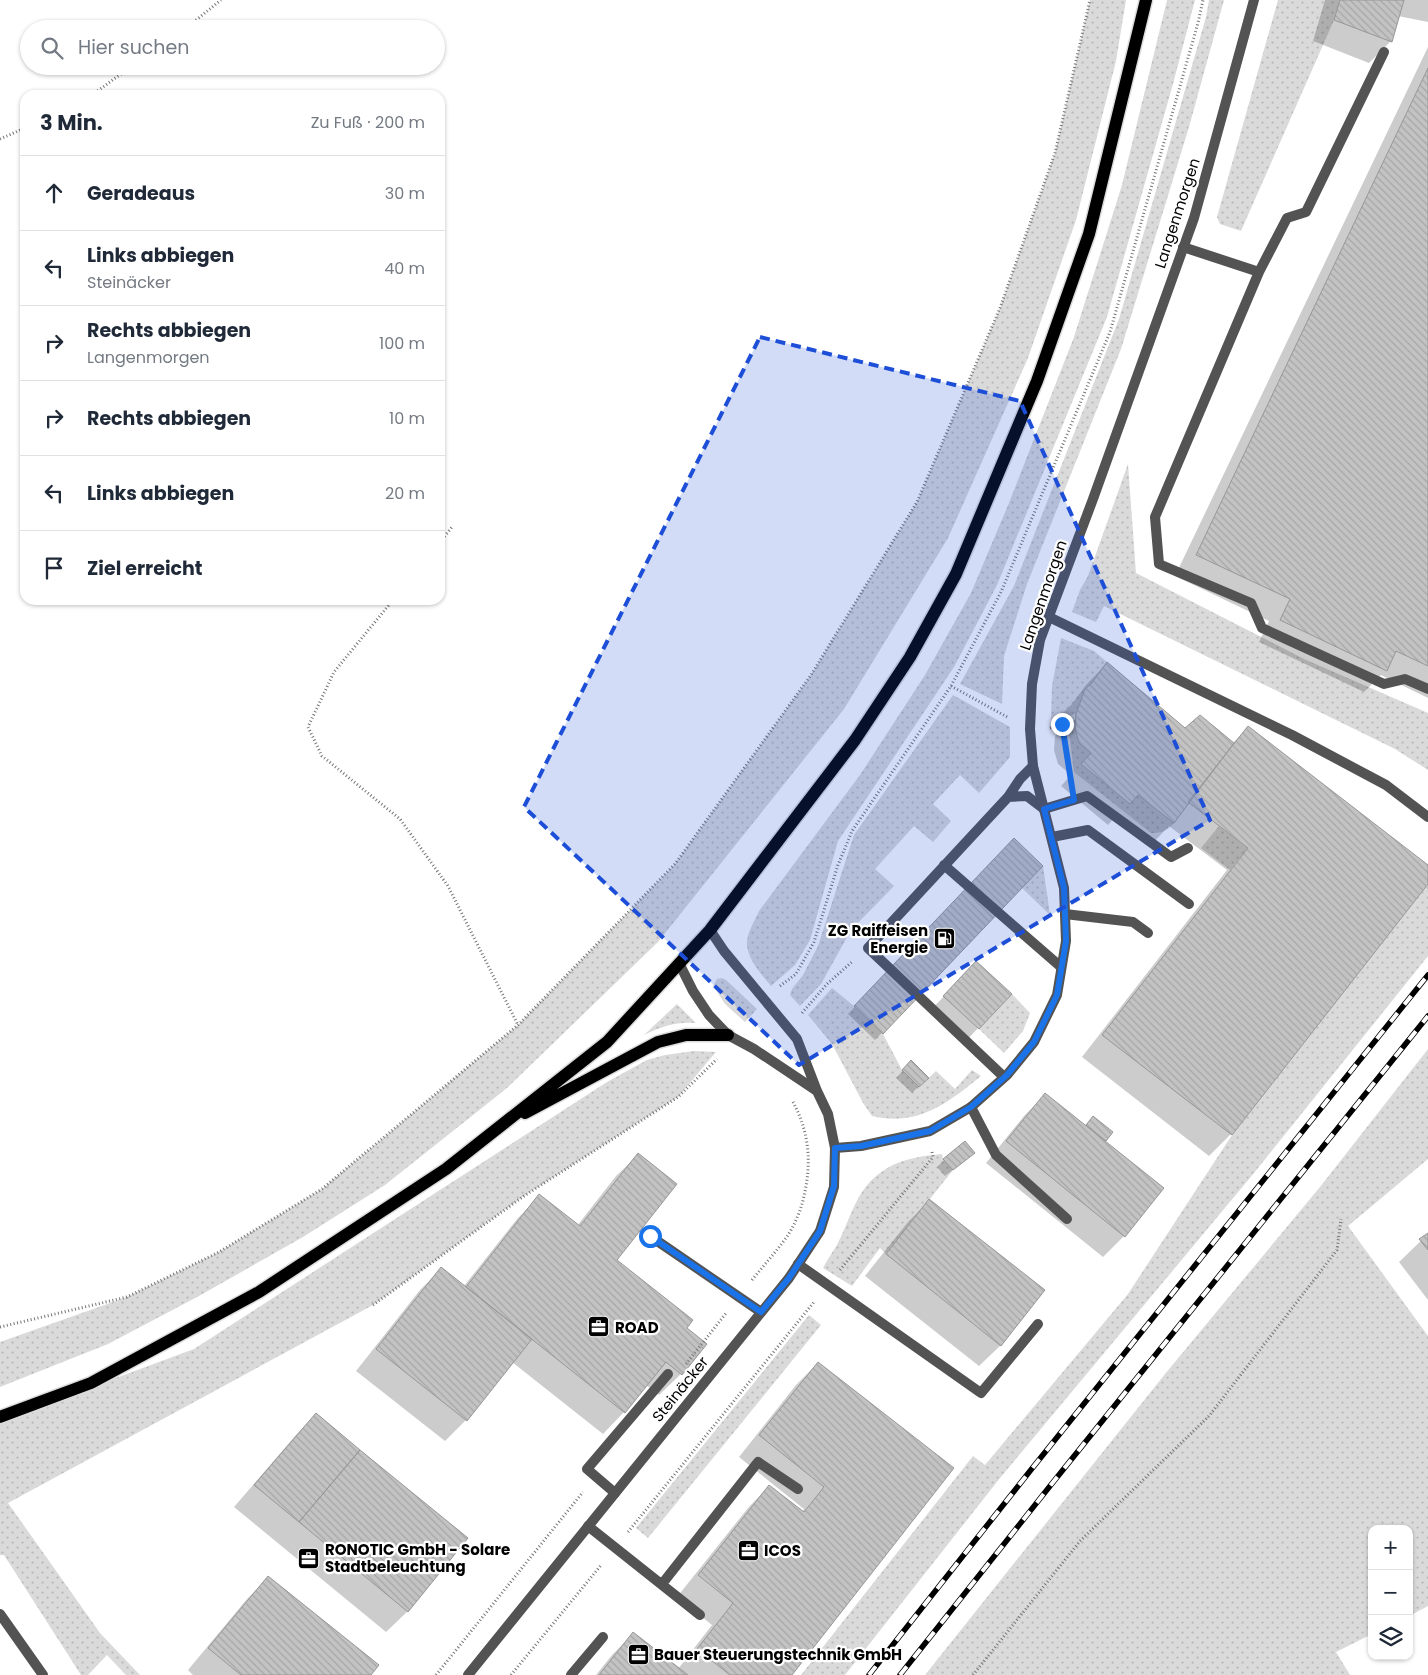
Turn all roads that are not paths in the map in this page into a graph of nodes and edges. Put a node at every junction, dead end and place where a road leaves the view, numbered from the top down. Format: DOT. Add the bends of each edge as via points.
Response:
graph roads {
  1 [pos="1146,0"];
  2 [pos="1254,0"];
  3 [pos="1384,52"];
  4 [pos="1183,247"];
  5 [pos="1259,272"];
  6 [pos="1049,617"];
  7 [pos="1428,690"];
  8 [pos="1033,766"];
  9 [pos="1008,797"];
  10 [pos="1044,809"];
  11 [pos="1428,817"];
  12 [pos="1052,837"];
  13 [pos="1188,848"];
  14 [pos="944,866"];
  15 [pos="1189,904"];
  16 [pos="1065,914"];
  17 [pos="710,930"];
  18 [pos="1148,933"];
  19 [pos="680,964"];
  20 [pos="1062,967"];
  21 [pos="728,1035"];
  22 [pos="1004,1077"];
  23 [pos="817,1091"];
  24 [pos="971,1107"];
  25 [pos="495,1130"];
  26 [pos="835,1148"];
  27 [pos="1067,1219"];
  28 [pos="650,1236"];
  29 [pos="798,1264"];
  30 [pos="761,1312"];
  31 [pos="1038,1324"];
  32 [pos="668,1374"];
  33 [pos="0,1417"];
  34 [pos="798,1489"];
  35 [pos="615,1492"];
  36 [pos="588,1526"];
  37 [pos="662,1584"];
  38 [pos="0,1614"];
  39 [pos="700,1615"];
  40 [pos="603,1636"];
  41 [pos="43,1675"];
  42 [pos="468,1675"];
  43 [pos="571,1675"];
  1 -- 17 [label="main road" via="1089,234 1037,381 956,574 910,657 855,740"];
  2 -- 4 [label="street, Langenmorgen" via="1194,218"];
  3 -- 5 [label="street" via="1306,212 1287,218"];
  4 -- 5 [label="street"];
  4 -- 6 [label="street, Langenmorgen"];
  5 -- 7 [label="street" via="1155,517 1159,564 1251,603 1262,628 1384,684 1405,679"];
  6 -- 8 [label="street, Langenmorgen" via="1040,640 1032,684 1030,729"];
  6 -- 11 [label="street" via="1386,785"];
  8 -- 9 [label="street"];
  8 -- 10 [label="street, Langenmorgen"];
  9 -- 10 [label="street" via="1027,796"];
  9 -- 14 [label="street"];
  10 -- 12 [label="street, Langenmorgen"];
  10 -- 13 [label="street" via="1087,796 1171,857"];
  12 -- 15 [label="street" via="1088,830"];
  12 -- 16 [label="street, Langenmorgen" via="1064,888"];
  14 -- 20 [label="street"];
  14 -- 22 [label="street" via="868,948"];
  16 -- 18 [label="street" via="1133,922"];
  16 -- 20 [label="street, Langenmorgen" via="1066,941"];
  17 -- 19 [label="main road"];
  17 -- 23 [label="street, Steinäcker" via="797,1039"];
  19 -- 21 [label="street" via="693,991"];
  19 -- 25 [label="main road" via="607,1042"];
  20 -- 22 [label="street, Langenmorgen" via="1057,995 1034,1042"];
  21 -- 23 [label="street"];
  21 -- 25 [label="main road" via="686,1035 658,1042"];
  22 -- 24 [label="street, Langenmorgen"];
  23 -- 26 [label="street, Steinäcker" via="828,1114"];
  24 -- 26 [label="street, Langenmorgen" via="930,1131 861,1146"];
  24 -- 27 [label="street" via="996,1155"];
  25 -- 33 [label="main road" via="446,1169 259,1292 91,1382"];
  26 -- 29 [label="street, Steinäcker" via="834,1186 820,1231"];
  28 -- 30 [label="street"];
  29 -- 30 [label="street, Steinäcker"];
  29 -- 31 [label="street" via="981,1393"];
  30 -- 35 [label="street, Steinäcker"];
  32 -- 35 [label="street" via="587,1470"];
  34 -- 37 [label="street" via="758,1462"];
  35 -- 36 [label="street, Steinäcker"];
  36 -- 37 [label="street"];
  36 -- 42 [label="street, Steinäcker"];
  37 -- 39 [label="street"];
  38 -- 41 [label="street"];
  40 -- 43 [label="street"];
}
